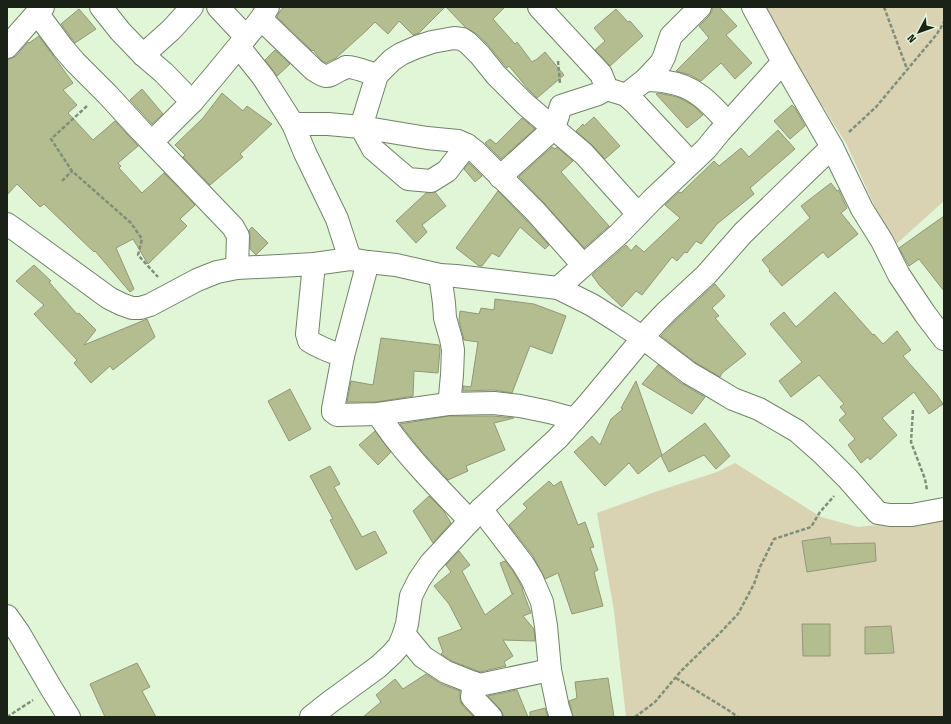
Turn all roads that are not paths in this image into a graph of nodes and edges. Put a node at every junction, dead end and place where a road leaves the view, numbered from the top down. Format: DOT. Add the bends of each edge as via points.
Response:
graph roads {
  1 [pos="101,7"];
  2 [pos="192,7"];
  3 [pos="218,7"];
  4 [pos="700,7"];
  5 [pos="753,7"];
  6 [pos="40,10"];
  7 [pos="264,13"];
  8 [pos="546,15"];
  9 [pos="243,42"];
  10 [pos="7,47"];
  11 [pos="143,54"];
  12 [pos="783,62"];
  13 [pos="377,76"];
  14 [pos="645,80"];
  15 [pos="616,92"];
  16 [pos="192,102"];
  17 [pos="728,123"];
  18 [pos="293,124"];
  19 [pos="361,127"];
  20 [pos="554,128"];
  21 [pos="152,142"];
  22 [pos="467,144"];
  23 [pos="832,147"];
  24 [pos="691,163"];
  25 [pos="500,177"];
  26 [pos="638,214"];
  27 [pos="10,232"];
  28 [pos="359,260"];
  29 [pos="314,264"];
  30 [pos="583,265"];
  31 [pos="237,268"];
  32 [pos="440,275"];
  33 [pos="558,288"];
  34 [pos="643,338"];
  35 [pos="944,339"];
  36 [pos="343,356"];
  37 [pos="448,404"];
  38 [pos="378,414"];
  39 [pos="575,419"];
  40 [pos="937,511"];
  41 [pos="476,515"];
  42 [pos="7,616"];
  43 [pos="404,634"];
  44 [pos="550,670"];
  45 [pos="474,683"];
  46 [pos="69,717"];
  47 [pos="311,717"];
  48 [pos="491,717"];
  49 [pos="560,717"];
  1 -- 11 [label="street"];
  2 -- 11 [label="street" via="171,30"];
  3 -- 9 [label="street"];
  4 -- 14 [label="street" via="670,36 664,57"];
  5 -- 12 [label="street"];
  6 -- 10 [label="street"];
  6 -- 21 [label="street" via="62,48"];
  7 -- 9 [label="street"];
  7 -- 13 [label="street" via="321,75 329,76 347,67"];
  8 -- 15 [label="street"];
  9 -- 16 [label="street"];
  9 -- 18 [label="street"];
  11 -- 16 [label="street"];
  12 -- 17 [label="street"];
  12 -- 23 [label="street"];
  13 -- 19 [label="street"];
  13 -- 20 [label="street" via="397,57 416,46 454,38 462,39 525,104"];
  14 -- 15 [label="street"];
  14 -- 17 [label="street" via="684,86 701,96"];
  15 -- 20 [label="street" via="598,94 561,106"];
  15 -- 24 [label="street" via="635,103"];
  16 -- 21 [label="street"];
  17 -- 24 [label="street"];
  18 -- 19 [label="street"];
  18 -- 28 [label="street" via="336,219"];
  19 -- 22 [label="street"];
  19 -- 22 [label="street" via="373,149 408,178 431,181 447,171"];
  20 -- 25 [label="street"];
  20 -- 26 [label="street" via="584,154"];
  21 -- 31 [label="street" via="235,230 238,236"];
  22 -- 25 [label="street"];
  23 -- 34 [label="street" via="743,233 706,275 666,312"];
  23 -- 35 [label="street" via="862,209 899,275"];
  24 -- 26 [label="street"];
  25 -- 30 [label="street"];
  26 -- 30 [label="street"];
  27 -- 31 [label="street" via="109,298 132,308 150,305 197,280"];
  28 -- 29 [label="street"];
  28 -- 32 [label="street"];
  28 -- 36 [label="street"];
  29 -- 31 [label="street"];
  29 -- 36 [label="street" via="307,334 309,341"];
  30 -- 33 [label="street"];
  32 -- 33 [label="street"];
  32 -- 37 [label="street" via="445,318 453,350"];
  33 -- 34 [label="street"];
  34 -- 39 [label="street"];
  34 -- 40 [label="street" via="689,373 733,399 759,409 797,431 848,479 878,513 912,515"];
  36 -- 38 [label="street" via="333,412 337,415"];
  37 -- 38 [label="street"];
  37 -- 39 [label="street" via="494,403"];
  38 -- 41 [label="street" via="433,482"];
  39 -- 41 [label="street"];
  41 -- 43 [label="street" via="430,564 419,580 411,596"];
  41 -- 44 [label="street" via="523,564 532,579 542,602"];
  42 -- 46 [label="street"];
  43 -- 45 [label="street" via="423,657 446,672"];
  43 -- 47 [label="street" via="399,646 378,667"];
  44 -- 45 [label="street" via="479,685"];
  44 -- 49 [label="street"];
  45 -- 48 [label="street" via="472,697"];
}
